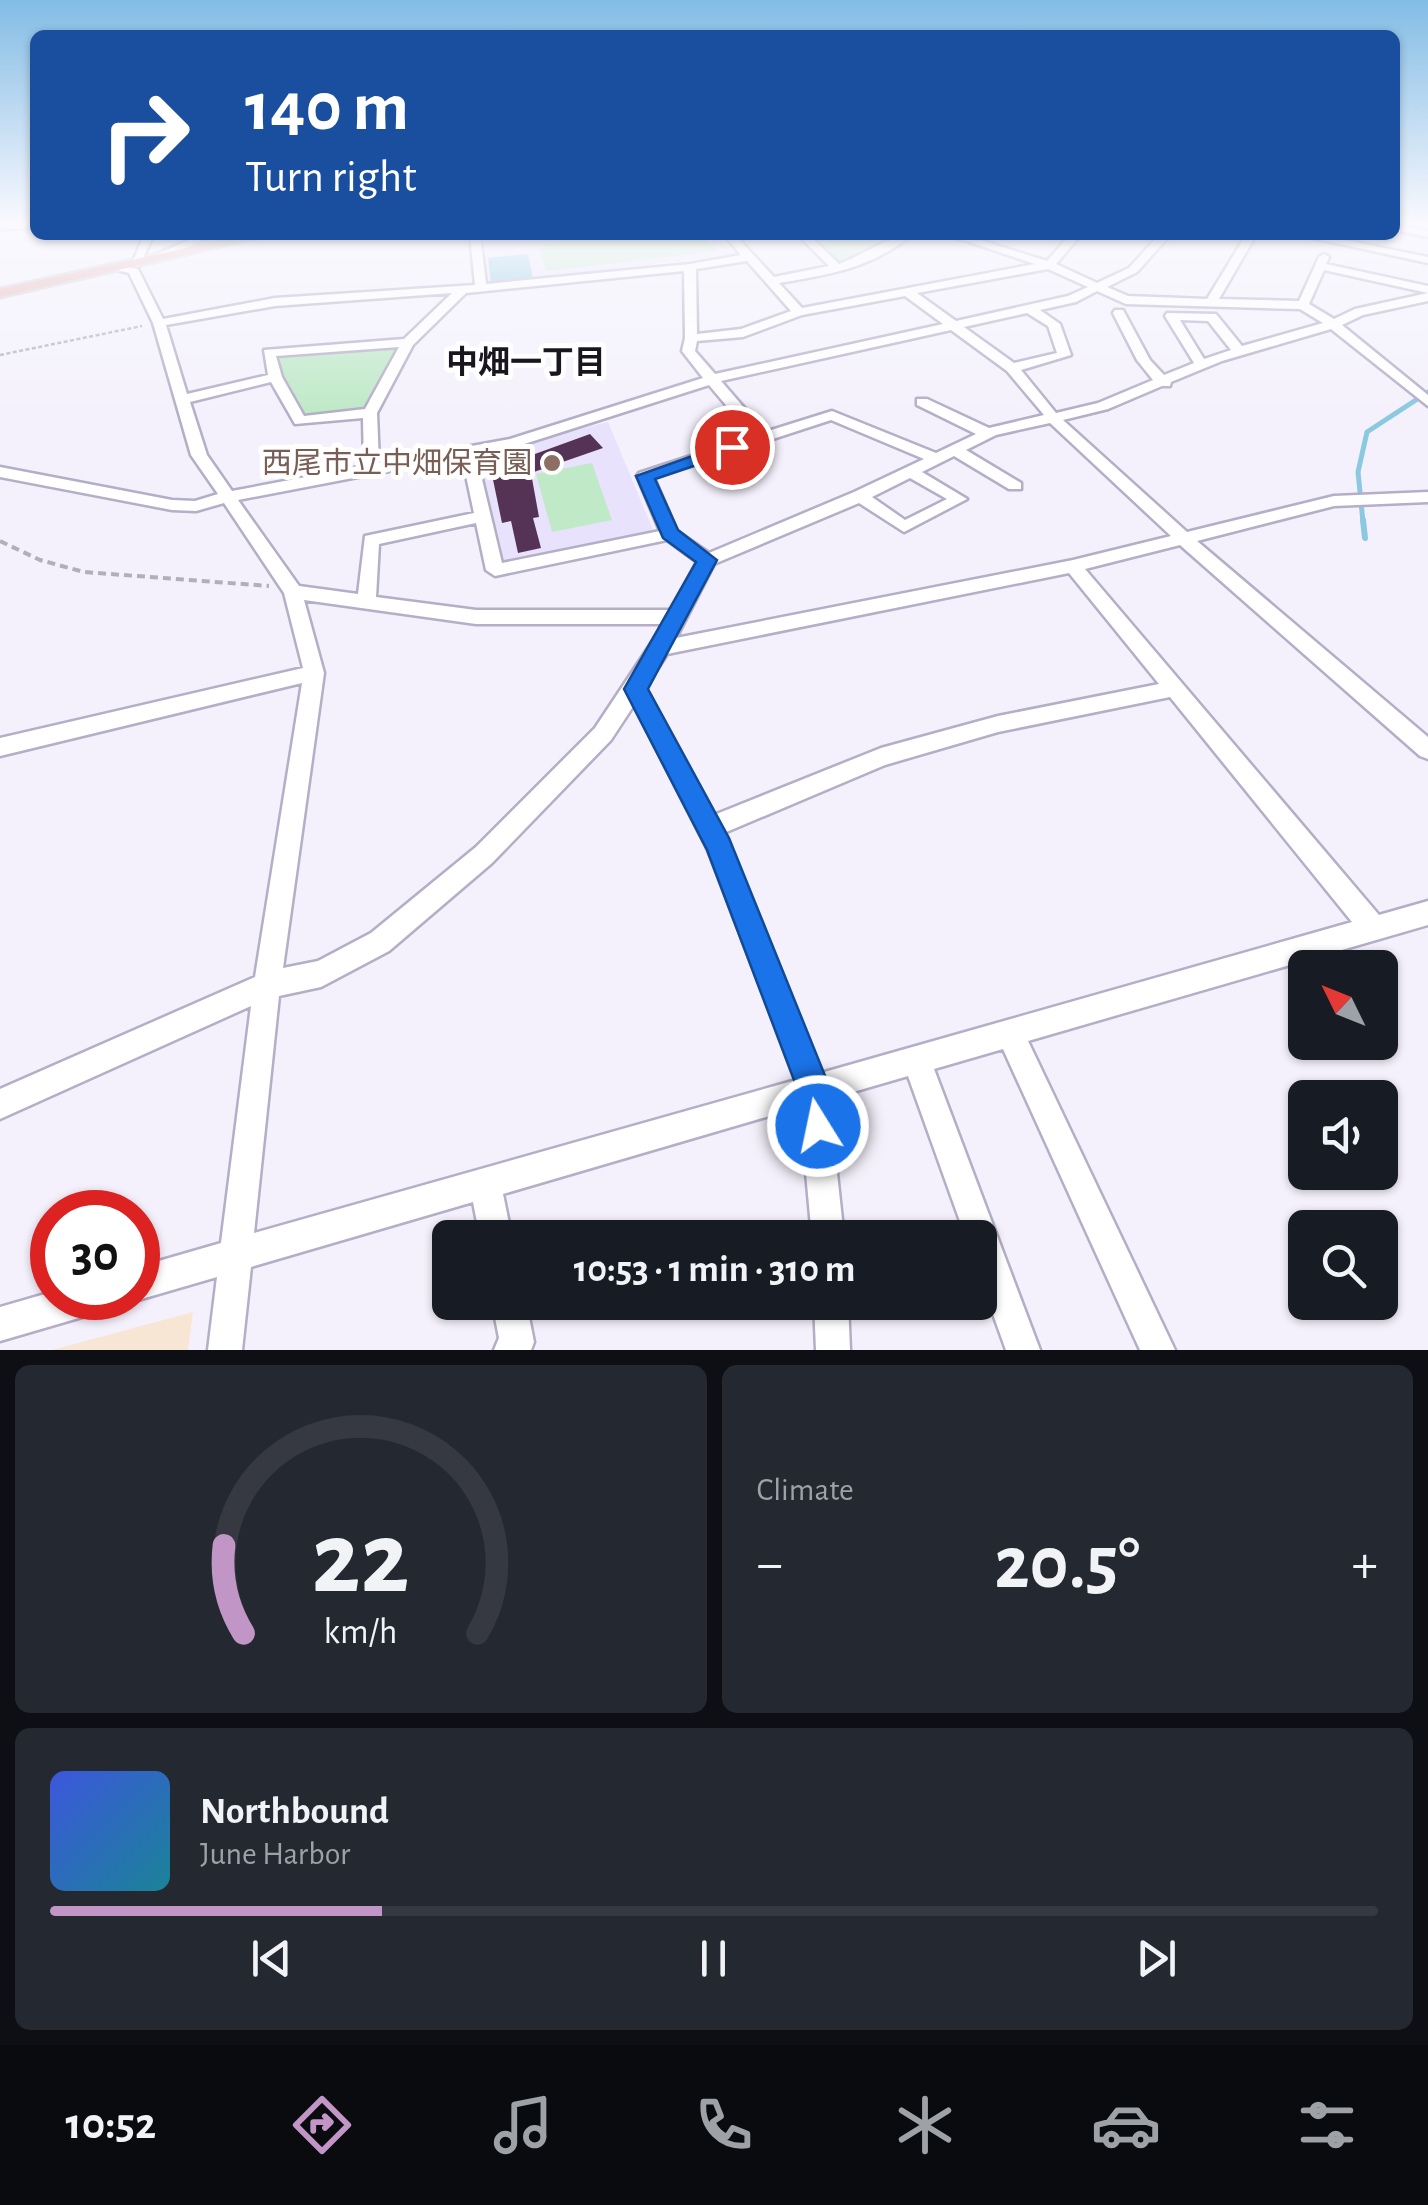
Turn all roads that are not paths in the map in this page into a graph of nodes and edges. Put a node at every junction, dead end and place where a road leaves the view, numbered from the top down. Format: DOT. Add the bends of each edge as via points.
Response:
graph roads {
  1 [pos="32,287"];
  2 [pos="142,287"];
  3 [pos="491,287"];
  4 [pos="690,287"];
  5 [pos="778,287"];
  6 [pos="927,287"];
  7 [pos="1221,287"];
  8 [pos="1311,287"];
  9 [pos="481,288"];
  10 [pos="1100,288"];
  11 [pos="462,290"];
  12 [pos="906,291"];
  13 [pos="1428,293"];
  14 [pos="0,294"];
  15 [pos="1212,302"];
  16 [pos="1303,305"];
  17 [pos="1030,310"];
  18 [pos="799,312"];
  19 [pos="1119,313"];
  20 [pos="159,323"];
  21 [pos="1333,324"];
  22 [pos="954,327"];
  23 [pos="691,338"];
  24 [pos="408,343"];
  25 [pos="1240,352"];
  26 [pos="1202,365"];
  27 [pos="1012,368"];
  28 [pos="275,377"];
  29 [pos="714,379"];
  30 [pos="1165,383"];
  31 [pos="180,400"];
  32 [pos="922,402"];
  33 [pos="1428,402"];
  34 [pos="370,413"];
  35 [pos="1054,419"];
  36 [pos="989,434"];
  37 [pos="760,438"];
  38 [pos="468,451"];
  39 [pos="957,451"];
  40 [pos="939,460"];
  41 [pos="372,470"];
  42 [pos="0,472"];
  43 [pos="911,472"];
  44 [pos="1015,486"];
  45 [pos="860,496"];
  46 [pos="226,497"];
  47 [pos="1428,497"];
  48 [pos="482,516"];
  49 [pos="670,534"];
  50 [pos="1183,538"];
  51 [pos="707,560"];
  52 [pos="1072,566"];
  53 [pos="293,592"];
  54 [pos="367,602"];
  55 [pos="674,616"];
  56 [pos="661,648"];
  57 [pos="314,674"];
  58 [pos="1177,688"];
  59 [pos="636,689"];
  60 [pos="0,747"];
  61 [pos="1428,750"];
  62 [pos="709,828"];
  63 [pos="1428,913"];
  64 [pos="1374,929"];
  65 [pos="267,984"];
  66 [pos="1010,1032"];
  67 [pos="916,1059"];
  68 [pos="814,1088"];
  69 [pos="0,1104"];
  70 [pos="485,1182"];
  71 [pos="492,1220"];
  72 [pos="826,1220"];
  73 [pos="234,1255"];
  74 [pos="160,1277"];
  75 [pos="30,1315"];
  76 [pos="513,1320"];
  77 [pos="832,1320"];
  78 [pos="0,1324"];
  79 [pos="224,1350"];
  80 [pos="511,1350"];
  81 [pos="833,1350"];
  82 [pos="1023,1350"];
  83 [pos="1158,1350"];
  1 -- 14 [label="main road"];
  2 -- 20 [label="street"];
  3 -- 9 [label="street"];
  4 -- 23 [label="street"];
  5 -- 18 [label="street"];
  6 -- 12 [label="street"];
  7 -- 15 [label="street"];
  8 -- 16 [label="street"];
  9 -- 11 [label="street"];
  10 -- 15 [label="street" via="1126,300"];
  10 -- 17 [label="street"];
  11 -- 20 [label="street" via="275,302"];
  11 -- 24 [label="street"];
  12 -- 18 [label="street"];
  12 -- 22 [label="street"];
  13 -- 21 [label="street"];
  15 -- 16 [label="street"];
  16 -- 21 [label="street"];
  17 -- 22 [label="street"];
  17 -- 27 [label="street" via="1054,324 1064,355"];
  18 -- 23 [label="street" via="743,333"];
  19 -- 30 [label="street"];
  20 -- 31 [label="street"];
  21 -- 25 [label="street"];
  21 -- 33 [label="street"];
  22 -- 27 [label="street"];
  22 -- 29 [label="street"];
  23 -- 29 [label="street" via="688,351"];
  24 -- 28 [label="street" via="269,353"];
  24 -- 34 [label="street"];
  25 -- 26 [label="street"];
  25 -- 26 [label="street" via="1212,317 1171,316"];
  26 -- 30 [label="street"];
  27 -- 35 [label="street"];
  28 -- 31 [label="street"];
  28 -- 34 [label="street" via="300,421"];
  29 -- 37 [label="street"];
  29 -- 38 [label="street"];
  30 -- 35 [label="street"];
  31 -- 46 [label="street" via="199,455"];
  32 -- 36 [label="street"];
  34 -- 41 [label="street"];
  35 -- 36 [label="street"];
  35 -- 50 [label="street"];
  36 -- 39 [label="street"];
  37 -- 40 [label="street" via="832,415"];
  37 -- 49 [label="street" via="645,476"];
  38 -- 41 [label="street"];
  38 -- 48 [label="street"];
  39 -- 40 [label="street"];
  39 -- 44 [label="street"];
  40 -- 43 [label="street"];
  41 -- 46 [label="street"];
  42 -- 46 [label="street" via="172,505"];
  43 -- 45 [label="street"];
  43 -- 45 [label="street" via="959,499 904,527"];
  45 -- 51 [label="street"];
  46 -- 53 [label="street"];
  47 -- 50 [label="street" via="1334,501"];
  48 -- 49 [label="street" via="495,570"];
  48 -- 54 [label="street" via="370,540"];
  49 -- 51 [label="street"];
  50 -- 52 [label="street"];
  50 -- 61 [label="street"];
  51 -- 55 [label="street"];
  52 -- 56 [label="street"];
  52 -- 58 [label="street"];
  53 -- 54 [label="street"];
  53 -- 57 [label="street"];
  54 -- 55 [label="street" via="476,617"];
  55 -- 56 [label="street"];
  56 -- 59 [label="street"];
  57 -- 60 [label="street"];
  57 -- 65 [label="street"];
  58 -- 62 [label="street" via="998,724 880,757"];
  58 -- 64 [label="street"];
  59 -- 62 [label="street"];
  59 -- 65 [label="street" via="602,734 484,855 380,942 321,974"];
  62 -- 68 [label="street"];
  63 -- 64 [label="street"];
  64 -- 66 [label="street"];
  65 -- 69 [label="street"];
  65 -- 73 [label="street"];
  66 -- 67 [label="street"];
  66 -- 83 [label="street"];
  67 -- 68 [label="street"];
  67 -- 82 [label="street"];
  68 -- 70 [label="street"];
  68 -- 72 [label="street"];
  70 -- 71 [label="street"];
  70 -- 73 [label="street"];
  73 -- 74 [label="street"];
  73 -- 79 [label="street"];
  75 -- 78 [label="street"];
  76 -- 80 [label="street" via="517,1342"];
  77 -- 81 [label="street"];
}
